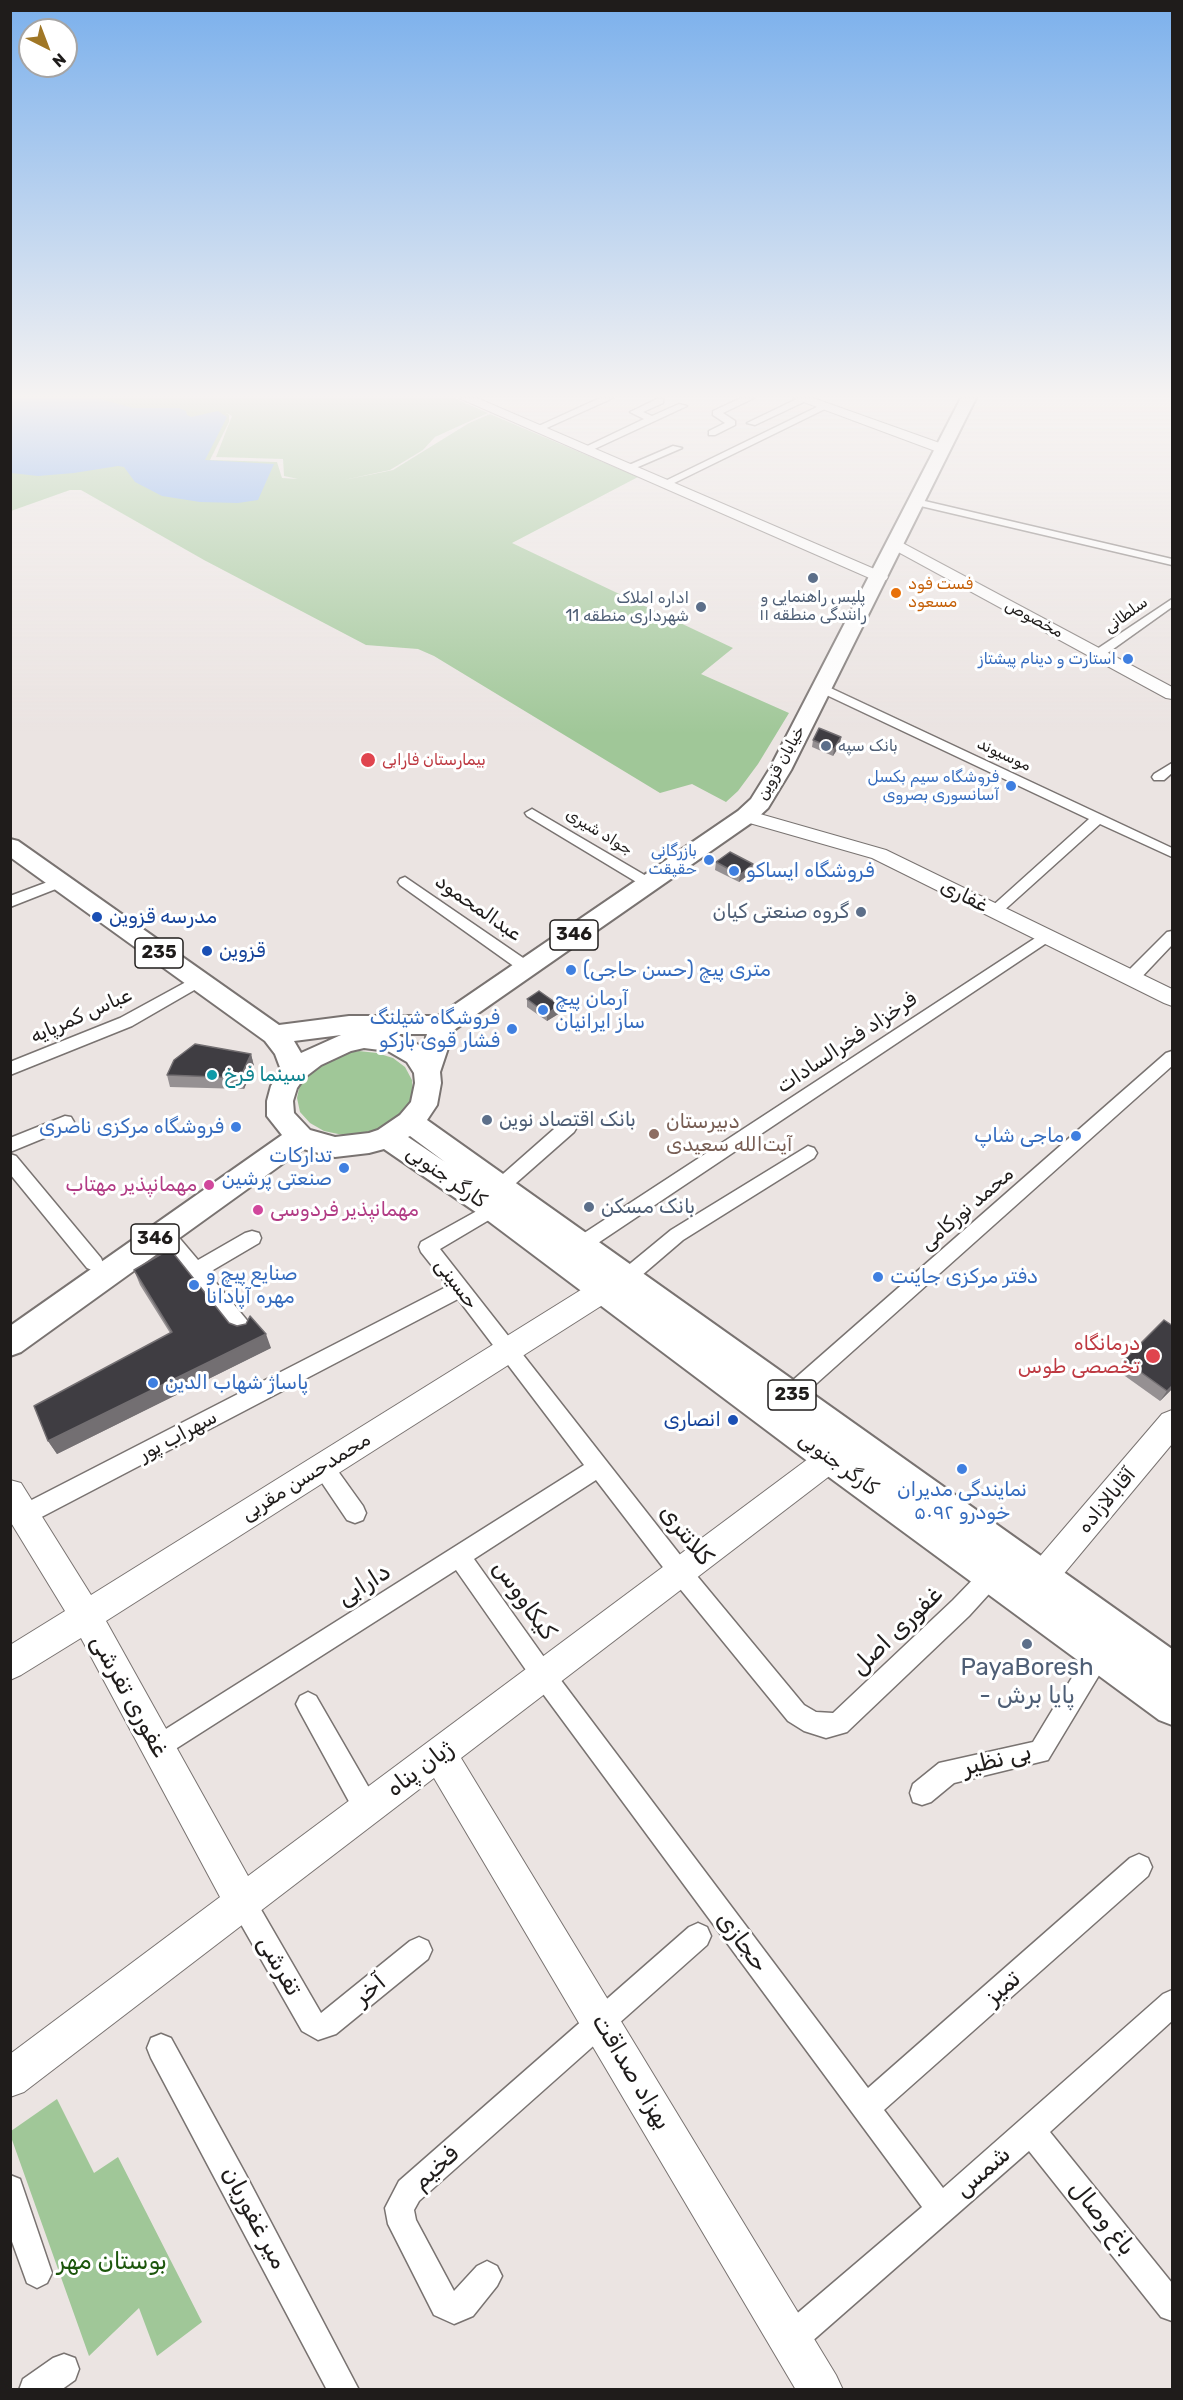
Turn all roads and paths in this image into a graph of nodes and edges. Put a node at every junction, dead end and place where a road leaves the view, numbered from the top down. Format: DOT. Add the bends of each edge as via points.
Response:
graph roads {
  1 [pos="724,510"];
  2 [pos="912,510"];
  3 [pos="950,510"];
  4 [pos="895,544"];
  5 [pos="1173,562"];
  6 [pos="880,577"];
  7 [pos="1173,602"];
  8 [pos="1098,654"];
  9 [pos="822,688"];
  10 [pos="1172,693"];
  11 [pos="1173,767"];
  12 [pos="1159,777"];
  13 [pos="532,813"];
  14 [pos="746,816"];
  15 [pos="1099,818"];
  16 [pos="10,846"];
  17 [pos="1173,852"];
  18 [pos="61,882"];
  19 [pos="405,882"];
  20 [pos="648,883"];
  21 [pos="10,902"];
  22 [pos="995,911"];
  23 [pos="1046,936"];
  24 [pos="1173,936"];
  25 [pos="527,968"];
  26 [pos="1131,978"];
  27 [pos="198,981"];
  28 [pos="1173,998"];
  29 [pos="443,1025"];
  30 [pos="274,1035"];
  31 [pos="1173,1057"];
  32 [pos="10,1069"];
  33 [pos="295,1071"];
  34 [pos="427,1072"];
  35 [pos="65,1122"];
  36 [pos="291,1126"];
  37 [pos="568,1127"];
  38 [pos="399,1129"];
  39 [pos="10,1146"];
  40 [pos="808,1153"];
  41 [pos="10,1161"];
  42 [pos="497,1198"];
  43 [pos="164,1232"];
  44 [pos="252,1238"];
  45 [pos="582,1245"];
  46 [pos="94,1263"];
  47 [pos="195,1271"];
  48 [pos="615,1284"];
  49 [pos="460,1289"];
  50 [pos="10,1321"];
  51 [pos="243,1330"];
  52 [pos="10,1343"];
  53 [pos="508,1350"];
  54 [pos="791,1394"];
  55 [pos="1173,1423"];
  56 [pos="830,1459"];
  57 [pos="323,1467"];
  58 [pos="599,1467"];
  59 [pos="17,1504"];
  60 [pos="356,1513"];
  61 [pos="459,1556"];
  62 [pos="680,1572"];
  63 [pos="991,1576"];
  64 [pos="1041,1578"];
  65 [pos="86,1616"];
  66 [pos="1099,1654"];
  67 [pos="10,1664"];
  68 [pos="1173,1671"];
  69 [pos="543,1676"];
  70 [pos="308,1704"];
  71 [pos="1173,1707"];
  72 [pos="839,1724"];
  73 [pos="158,1747"];
  74 [pos="439,1754"];
  75 [pos="922,1793"];
  76 [pos="367,1809"];
  77 [pos="1139,1867"];
  78 [pos="243,1903"];
  79 [pos="698,1936"];
  80 [pos="419,1950"];
  81 [pos="1173,2003"];
  82 [pos="600,2022"];
  83 [pos="318,2027"];
  84 [pos="161,2048"];
  85 [pos="10,2078"];
  86 [pos="866,2108"];
  87 [pos="1031,2131"];
  88 [pos="10,2189"];
  89 [pos="941,2209"];
  90 [pos="37,2272"];
  91 [pos="487,2276"];
  92 [pos="1173,2306"];
  93 [pos="791,2339"];
  94 [pos="64,2369"];
  95 [pos="34,2390"];
  96 [pos="344,2390"];
  97 [pos="821,2390"];
  1 -- 6 [label="street"];
  2 -- 4 [label="main road, خیابان قزوین / 346"];
  3 -- 5 [label="street"];
  4 -- 6 [label="main road, خیابان قزوین / 346"];
  4 -- 8 [label="street, مخصوص"];
  6 -- 9 [label="main road, خیابان قزوین / 346"];
  7 -- 8 [label="street, سلطانی"];
  8 -- 10 [label="street, مخصوص"];
  9 -- 14 [label="main road, خیابان قزوین / 346" via="772,785"];
  9 -- 15 [label="street, موسیوند"];
  11 -- 12 [label="street"];
  13 -- 20 [label="street, جواد شیری"];
  14 -- 20 [label="main road, خیابان قزوین / 346"];
  14 -- 22 [label="street, غفاری" via="879,854"];
  15 -- 17 [label="street, موسیوند"];
  15 -- 22 [label="street"];
  16 -- 18 [label="main road, 235"];
  18 -- 21 [label="street"];
  18 -- 27 [label="main road, 235"];
  19 -- 25 [label="street, عبدالمحمود"];
  20 -- 25 [label="main road, خیابان قزوین / 346"];
  22 -- 23 [label="street, غفاری"];
  23 -- 26 [label="street, غفاری"];
  23 -- 45 [label="street, فرخزاد فخرالسادات"];
  24 -- 26 [label="street"];
  25 -- 29 [label="main road, خیابان قزوین / 346"];
  26 -- 28 [label="street, غفاری"];
  27 -- 30 [label="main road, 235"];
  27 -- 32 [label="street, عباس کمرپایه" via="126,1022"];
  29 -- 30 [label="main road" via="349,1025"];
  29 -- 34 [label="main road"];
  30 -- 33 [label="main road, 235" via="287,1051"];
  31 -- 54 [label="street, محمد نورکامی"];
  33 -- 34 [label="main road" via="330,1048 364,1039 399,1044 416,1056"];
  33 -- 36 [label="main road" via="282,1093 279,1108"];
  34 -- 38 [label="main road" via="424,1105"];
  35 -- 39 [label="street"];
  36 -- 38 [label="main road" via="315,1143 335,1147 352,1146"];
  36 -- 43 [label="main road, 346"];
  36 -- 46 [label="main road, 346"];
  37 -- 42 [label="street"];
  38 -- 42 [label="main road, کارگر جنوبی / 235"];
  40 -- 48 [label="street" via="677,1235"];
  41 -- 46 [label="street"];
  42 -- 45 [label="main road, کارگر جنوبی / 235"];
  42 -- 48 [label="main road, کارگر جنوبی / 235"];
  42 -- 49 [label="street, حسینی" via="428,1247"];
  43 -- 47 [label="street"];
  43 -- 52 [label="main road, 346"];
  44 -- 47 [label="street"];
  45 -- 48 [label="main road, کارگر جنوبی / 235"];
  46 -- 50 [label="main road, 346"];
  47 -- 51 [label="street"];
  48 -- 53 [label="street, محمدحسن مقربی"];
  48 -- 54 [label="main road, کارگر جنوبی / 235"];
  48 -- 56 [label="main road, کارگر جنوبی / 235"];
  49 -- 53 [label="street, حسینی"];
  49 -- 59 [label="street, سهراب پور"];
  53 -- 57 [label="street, محمدحسن مقربی"];
  53 -- 58 [label="street, کلانتری"];
  54 -- 64 [label="main road, کارگر جنوبی / 235"];
  55 -- 64 [label="street, آقابالازاده"];
  56 -- 62 [label="street, ژیان پناه"];
  56 -- 63 [label="main road, کارگر جنوبی / 235"];
  57 -- 60 [label="street"];
  57 -- 65 [label="street, محمدحسن مقربی"];
  58 -- 61 [label="street, دارابی"];
  58 -- 62 [label="street, کلانتری"];
  59 -- 65 [label="street, غفوری تفرشی"];
  61 -- 69 [label="street, کیکاووس"];
  61 -- 73 [label="street, دارابی"];
  62 -- 69 [label="street, ژیان پناه"];
  62 -- 72 [label="street, کلانتری" via="796,1713 812,1723"];
  63 -- 66 [label="main road, کارگر جنوبی / 235"];
  63 -- 72 [label="street, غفوری اصل"];
  64 -- 68 [label="main road, کارگر جنوبی / 235"];
  65 -- 67 [label="street, محمدحسن مقربی"];
  65 -- 73 [label="street, غفوری تفرشی"];
  66 -- 71 [label="main road, کارگر جنوبی / 235"];
  66 -- 75 [label="street, بی نظیر" via="1040,1752 948,1772"];
  69 -- 74 [label="street, ژیان پناه"];
  69 -- 86 [label="street, حجازی"];
  70 -- 76 [label="street"];
  73 -- 78 [label="street, غفوری تفرشی"];
  74 -- 76 [label="street, ژیان پناه"];
  74 -- 82 [label="street, بهزاد صداقت"];
  76 -- 78 [label="street, ژیان پناه"];
  77 -- 86 [label="street, تمیز"];
  78 -- 83 [label="street, تفرشی" via="311,2022"];
  78 -- 85 [label="street, ژیان پناه"];
  79 -- 82 [label="street"];
  80 -- 83 [label="street, آخر" via="327,2025"];
  81 -- 87 [label="street, شمس"];
  82 -- 91 [label="street, فخیم" via="409,2191 399,2208 402,2224 445,2304 454,2309 462,2304"];
  82 -- 93 [label="street, بهزاد صداقت"];
  84 -- 96 [label="street, میر غفوریان"];
  86 -- 89 [label="street, حجازی"];
  87 -- 89 [label="street, شمس"];
  87 -- 92 [label="street, باغ وصال"];
  88 -- 90 [label="street"];
  89 -- 93 [label="street, شمس"];
  93 -- 97 [label="street, بهزاد صداقت"];
  94 -- 95 [label="street"];
}
